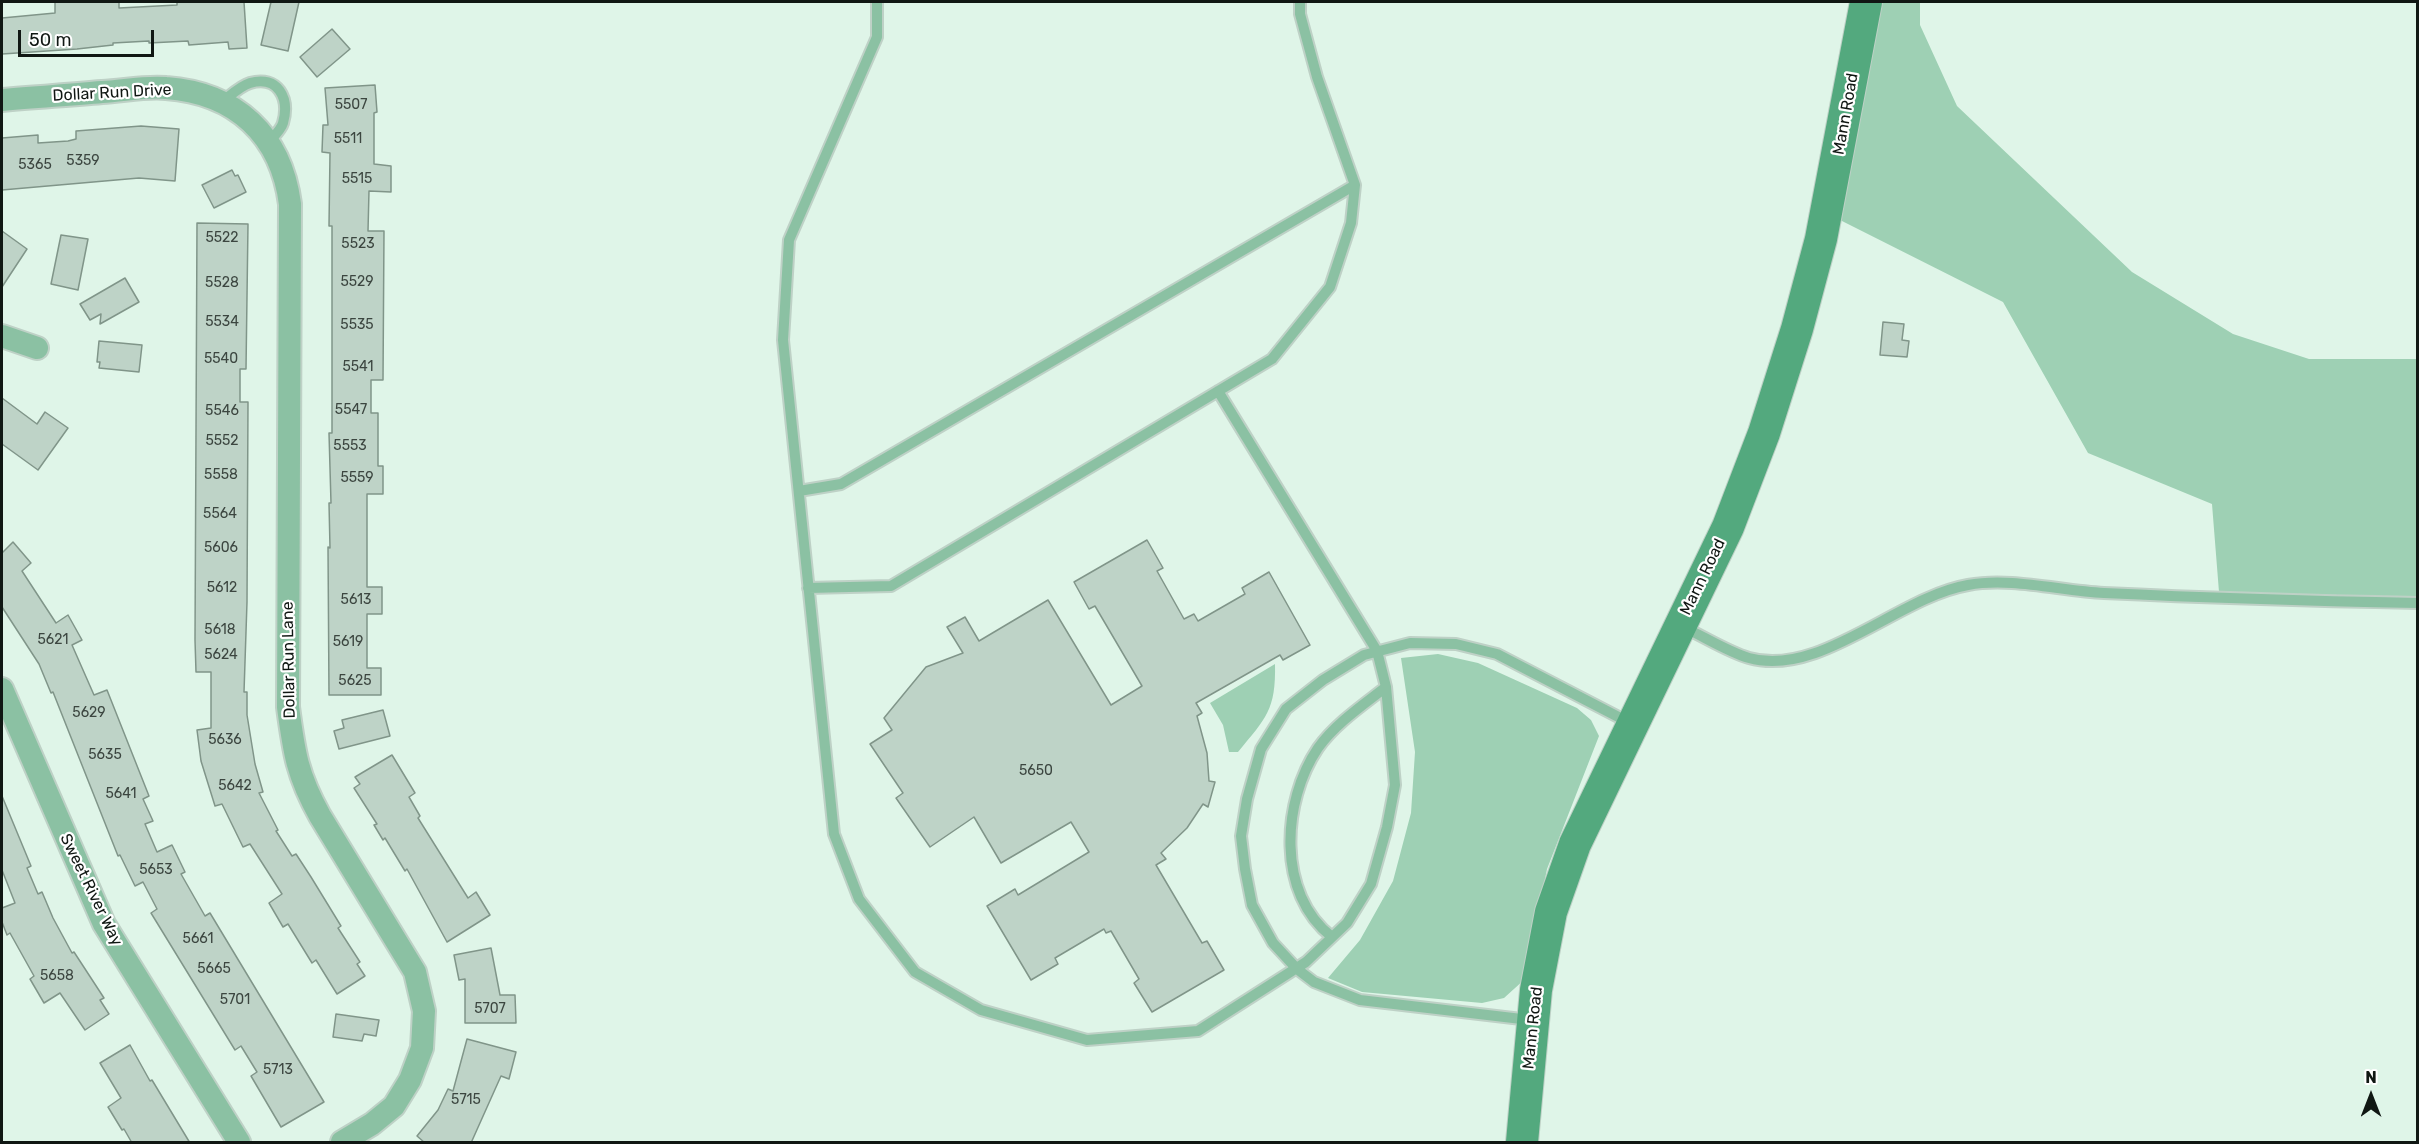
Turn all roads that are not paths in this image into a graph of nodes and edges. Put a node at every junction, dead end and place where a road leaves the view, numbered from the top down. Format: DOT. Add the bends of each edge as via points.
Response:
graph roads {
  1 [pos="877,2"];
  2 [pos="1300,2"];
  3 [pos="1866,2"];
  4 [pos="2,100"];
  5 [pos="222,102"];
  6 [pos="251,121"];
  7 [pos="269,142"];
  8 [pos="1355,185"];
  9 [pos="2,336"];
  10 [pos="37,348"];
  11 [pos="1218,391"];
  12 [pos="799,491"];
  13 [pos="808,588"];
  14 [pos="2418,603"];
  15 [pos="1680,625"];
  16 [pos="1377,651"];
  17 [pos="1386,687"];
  18 [pos="2,689"];
  19 [pos="1632,724"];
  20 [pos="1332,937"];
  21 [pos="1297,969"];
  22 [pos="1533,1020"];
  23 [pos="239,1143"];
  24 [pos="342,1143"];
  25 [pos="1522,1143"];
  1 -- 12 [label="lane" via="877,37 789,240 783,340"];
  2 -- 8 [label="lane" via="1317,77"];
  3 -- 15 [label="main road, Mann Road" via="1832,190 1797,329 1764,433 1728,526"];
  4 -- 5 [label="street, Dollar Run Drive" via="164,88 203,94"];
  5 -- 6 [label="street, Dollar Run Drive"];
  5 -- 7 [label="lane" via="247,84 273,84 286,104 282,125"];
  6 -- 7 [label="street, Dollar Run Lane"];
  7 -- 24 [label="street, Dollar Run Lane" via="287,179 291,204 288,707 294,756 305,789 320,816 415,972 424,1011 422,1048 410,1080 394,1106"];
  8 -- 11 [label="lane" via="1351,223 1330,287 1272,359"];
  8 -- 12 [label="lane" via="841,483"];
  9 -- 10 [label="street"];
  11 -- 13 [label="lane" via="891,586"];
  11 -- 16 [label="lane"];
  12 -- 13 [label="lane"];
  13 -- 21 [label="lane" via="834,834 860,899 915,972 981,1010 1087,1040 1198,1031"];
  14 -- 15 [label="lane" via="2101,593 1970,584 1940,591 1828,648 1787,662 1749,658"];
  15 -- 19 [label="main road, Mann Road"];
  16 -- 17 [label="lane"];
  16 -- 19 [label="lane" via="1410,643 1456,644 1497,654"];
  16 -- 21 [label="lane" via="1323,680 1286,709 1261,749 1247,799 1241,836 1252,905 1273,943"];
  17 -- 20 [label="lane" via="1395,785 1387,827 1371,884 1347,923"];
  17 -- 20 [label="lane" via="1319,747 1302,776 1295,802 1291,840 1294,879 1307,908 1322,930"];
  18 -- 23 [label="street, Sweet River Way" via="104,924"];
  19 -- 22 [label="main road, Mann Road" via="1564,869 1546,928"];
  20 -- 21 [label="lane"];
  21 -- 22 [label="lane" via="1314,982 1360,1000"];
  22 -- 25 [label="main road, Mann Road"];
}
